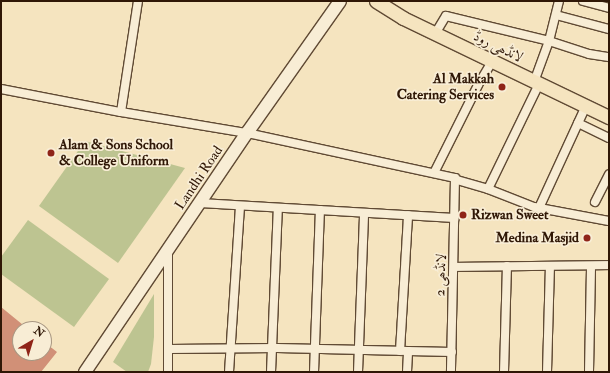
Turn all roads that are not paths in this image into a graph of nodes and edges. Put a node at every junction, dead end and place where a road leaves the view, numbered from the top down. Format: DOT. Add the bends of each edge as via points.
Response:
graph roads {
  1 [pos="138,1"];
  2 [pos="340,1"];
  3 [pos="376,1"];
  4 [pos="560,1"];
  5 [pos="583,1"];
  6 [pos="609,8"];
  7 [pos="556,15"];
  8 [pos="609,29"];
  9 [pos="435,34"];
  10 [pos="549,41"];
  11 [pos="609,56"];
  12 [pos="492,62"];
  13 [pos="536,83"];
  14 [pos="1,89"];
  15 [pos="586,106"];
  16 [pos="121,112"];
  17 [pos="609,117"];
  18 [pos="578,123"];
  19 [pos="247,133"];
  20 [pos="609,138"];
  21 [pos="434,173"];
  22 [pos="609,174"];
  23 [pos="456,179"];
  24 [pos="488,189"];
  25 [pos="595,202"];
  26 [pos="200,203"];
  27 [pos="240,206"];
  28 [pos="278,208"];
  29 [pos="539,208"];
  30 [pos="320,210"];
  31 [pos="364,213"];
  32 [pos="408,215"];
  33 [pos="455,218"];
  34 [pos="609,221"];
  35 [pos="168,252"];
  36 [pos="609,265"];
  37 [pos="507,266"];
  38 [pos="550,266"];
  39 [pos="591,266"];
  40 [pos="454,267"];
  41 [pos="230,348"];
  42 [pos="271,348"];
  43 [pos="169,349"];
  44 [pos="314,349"];
  45 [pos="358,350"];
  46 [pos="404,351"];
  47 [pos="452,352"];
  48 [pos="85,372"];
  49 [pos="168,372"];
  50 [pos="229,372"];
  51 [pos="271,372"];
  52 [pos="314,372"];
  53 [pos="358,372"];
  54 [pos="407,372"];
  55 [pos="451,372"];
  56 [pos="504,372"];
  57 [pos="547,372"];
  58 [pos="589,372"];
  1 -- 16 [label="street"];
  2 -- 19 [label="street, Landhi Road"];
  3 -- 9 [label="main road, لانڈھی روڈ"];
  4 -- 7 [label="street"];
  5 -- 6 [label="street"];
  7 -- 8 [label="street"];
  7 -- 10 [label="street"];
  9 -- 10 [label="street" via="446,16"];
  9 -- 12 [label="main road, لانڈھی روڈ"];
  10 -- 11 [label="street" via="589,54"];
  10 -- 13 [label="street"];
  12 -- 13 [label="main road, لانڈھی روڈ"];
  12 -- 21 [label="street"];
  13 -- 15 [label="main road, لانڈھی روڈ"];
  13 -- 24 [label="street"];
  14 -- 16 [label="street"];
  15 -- 17 [label="main road, لانڈھی روڈ"];
  15 -- 18 [label="street"];
  16 -- 19 [label="street"];
  18 -- 20 [label="street"];
  18 -- 29 [label="street"];
  19 -- 21 [label="street"];
  19 -- 26 [label="street, Landhi Road"];
  21 -- 23 [label="street"];
  22 -- 25 [label="street"];
  23 -- 24 [label="street"];
  23 -- 33 [label="street, لانڈھی 2"];
  24 -- 29 [label="street"];
  26 -- 27 [label="street"];
  26 -- 35 [label="street, Landhi Road"];
  27 -- 28 [label="street"];
  27 -- 41 [label="street"];
  28 -- 30 [label="street"];
  28 -- 42 [label="street"];
  29 -- 34 [label="street"];
  30 -- 31 [label="street"];
  30 -- 44 [label="street"];
  31 -- 32 [label="street"];
  31 -- 45 [label="street"];
  32 -- 33 [label="street"];
  32 -- 46 [label="street"];
  33 -- 40 [label="street, لانڈھی 2"];
  35 -- 43 [label="street"];
  35 -- 48 [label="street, Landhi Road"];
  36 -- 39 [label="street"];
  37 -- 38 [label="street"];
  37 -- 40 [label="street"];
  37 -- 56 [label="street"];
  38 -- 39 [label="street"];
  38 -- 57 [label="street"];
  39 -- 58 [label="street"];
  40 -- 47 [label="street, لانڈھی 2"];
  41 -- 42 [label="street"];
  41 -- 43 [label="street"];
  41 -- 50 [label="street"];
  42 -- 44 [label="street"];
  42 -- 51 [label="street"];
  43 -- 49 [label="street"];
  44 -- 45 [label="street"];
  44 -- 52 [label="street"];
  45 -- 46 [label="street"];
  45 -- 53 [label="street"];
  46 -- 47 [label="street"];
  46 -- 54 [label="street"];
  47 -- 55 [label="street, لانڈھی 2"];
}
